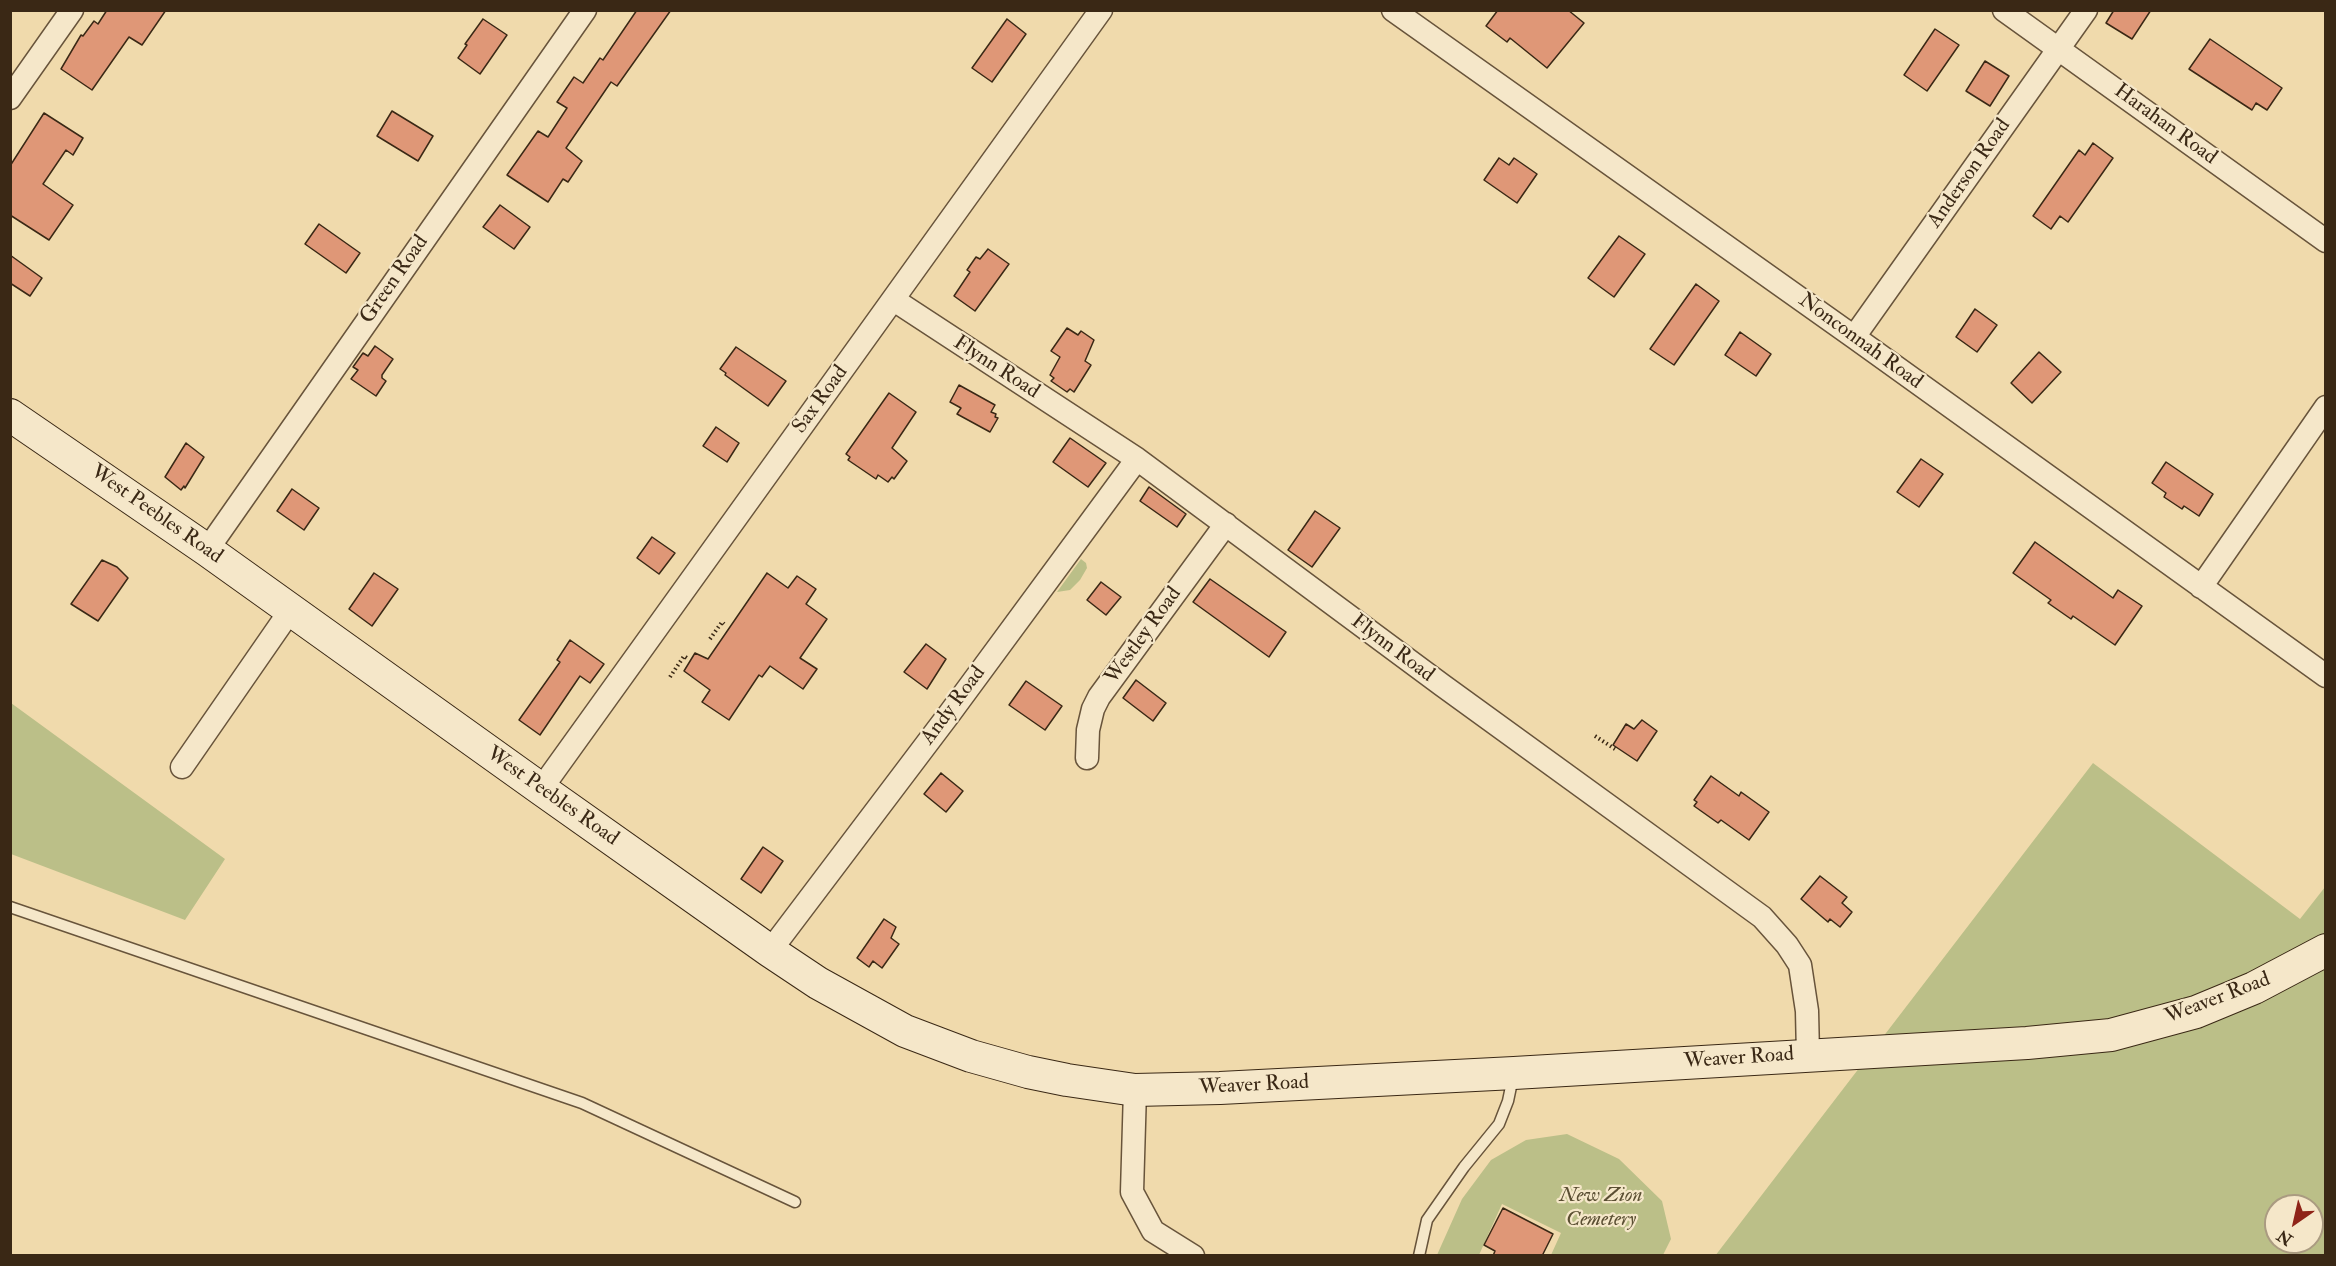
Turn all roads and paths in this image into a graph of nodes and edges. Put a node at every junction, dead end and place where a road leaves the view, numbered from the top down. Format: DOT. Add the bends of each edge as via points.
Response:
graph roads {
  1 [pos="72,10"];
  2 [pos="585,10"];
  3 [pos="1101,10"];
  4 [pos="1393,10"];
  5 [pos="2004,10"];
  6 [pos="2086,10"];
  7 [pos="2058,49"];
  8 [pos="10,98"];
  9 [pos="2325,240"];
  10 [pos="894,300"];
  11 [pos="1854,337"];
  12 [pos="2325,407"];
  13 [pos="10,415"];
  14 [pos="1137,459"];
  15 [pos="1226,524"];
  16 [pos="207,550"];
  17 [pos="2201,587"];
  18 [pos="290,611"];
  19 [pos="724,624"];
  20 [pos="710,639"];
  21 [pos="687,658"];
  22 [pos="2325,676"];
  23 [pos="670,677"];
  24 [pos="1595,736"];
  25 [pos="1616,749"];
  26 [pos="1087,758"];
  27 [pos="182,767"];
  28 [pos="541,789"];
  29 [pos="10,906"];
  30 [pos="2325,950"];
  31 [pos="770,951"];
  32 [pos="1808,1055"];
  33 [pos="1514,1073"];
  34 [pos="1135,1090"];
  35 [pos="795,1202"];
  36 [pos="1193,1256"];
  37 [pos="1419,1256"];
  1 -- 8 [label="street"];
  2 -- 16 [label="street, Green Road"];
  3 -- 10 [label="street, Sax Road"];
  4 -- 11 [label="street, Nonconnah Road"];
  5 -- 7 [label="street, Harahan Road"];
  6 -- 7 [label="street, Anderson Road"];
  7 -- 9 [label="street, Harahan Road"];
  7 -- 11 [label="street, Anderson Road"];
  10 -- 14 [label="street, Flynn Road"];
  10 -- 28 [label="street, Sax Road"];
  11 -- 17 [label="street, Nonconnah Road"];
  12 -- 17 [label="street"];
  13 -- 16 [label="main road, West Peebles Road"];
  14 -- 15 [label="street, Flynn Road"];
  14 -- 31 [label="street, Andy Road"];
  15 -- 26 [label="street, Westley Road" via="1099,697 1088,730"];
  15 -- 32 [label="street, Flynn Road" via="1762,917 1800,965"];
  16 -- 18 [label="main road, West Peebles Road"];
  17 -- 22 [label="street, Nonconnah Road"];
  18 -- 27 [label="street"];
  18 -- 28 [label="main road, West Peebles Road"];
  19 -- 20 [label="path"];
  21 -- 23 [label="path" via="684,656"];
  24 -- 25 [label="path"];
  28 -- 31 [label="main road, West Peebles Road"];
  29 -- 35 [label="lane" via="582,1103"];
  30 -- 32 [label="main road, Weaver Road" via="2254,988 2196,1012 2111,1035"];
  31 -- 34 [label="main road, West Peebles Road" via="871,1013 944,1046 1038,1074"];
  32 -- 33 [label="main road, Weaver Road"];
  33 -- 34 [label="main road, Weaver Road"];
  33 -- 37 [label="lane" via="1499,1124 1427,1220"];
  34 -- 36 [label="street" via="1132,1192 1153,1231"];
}
